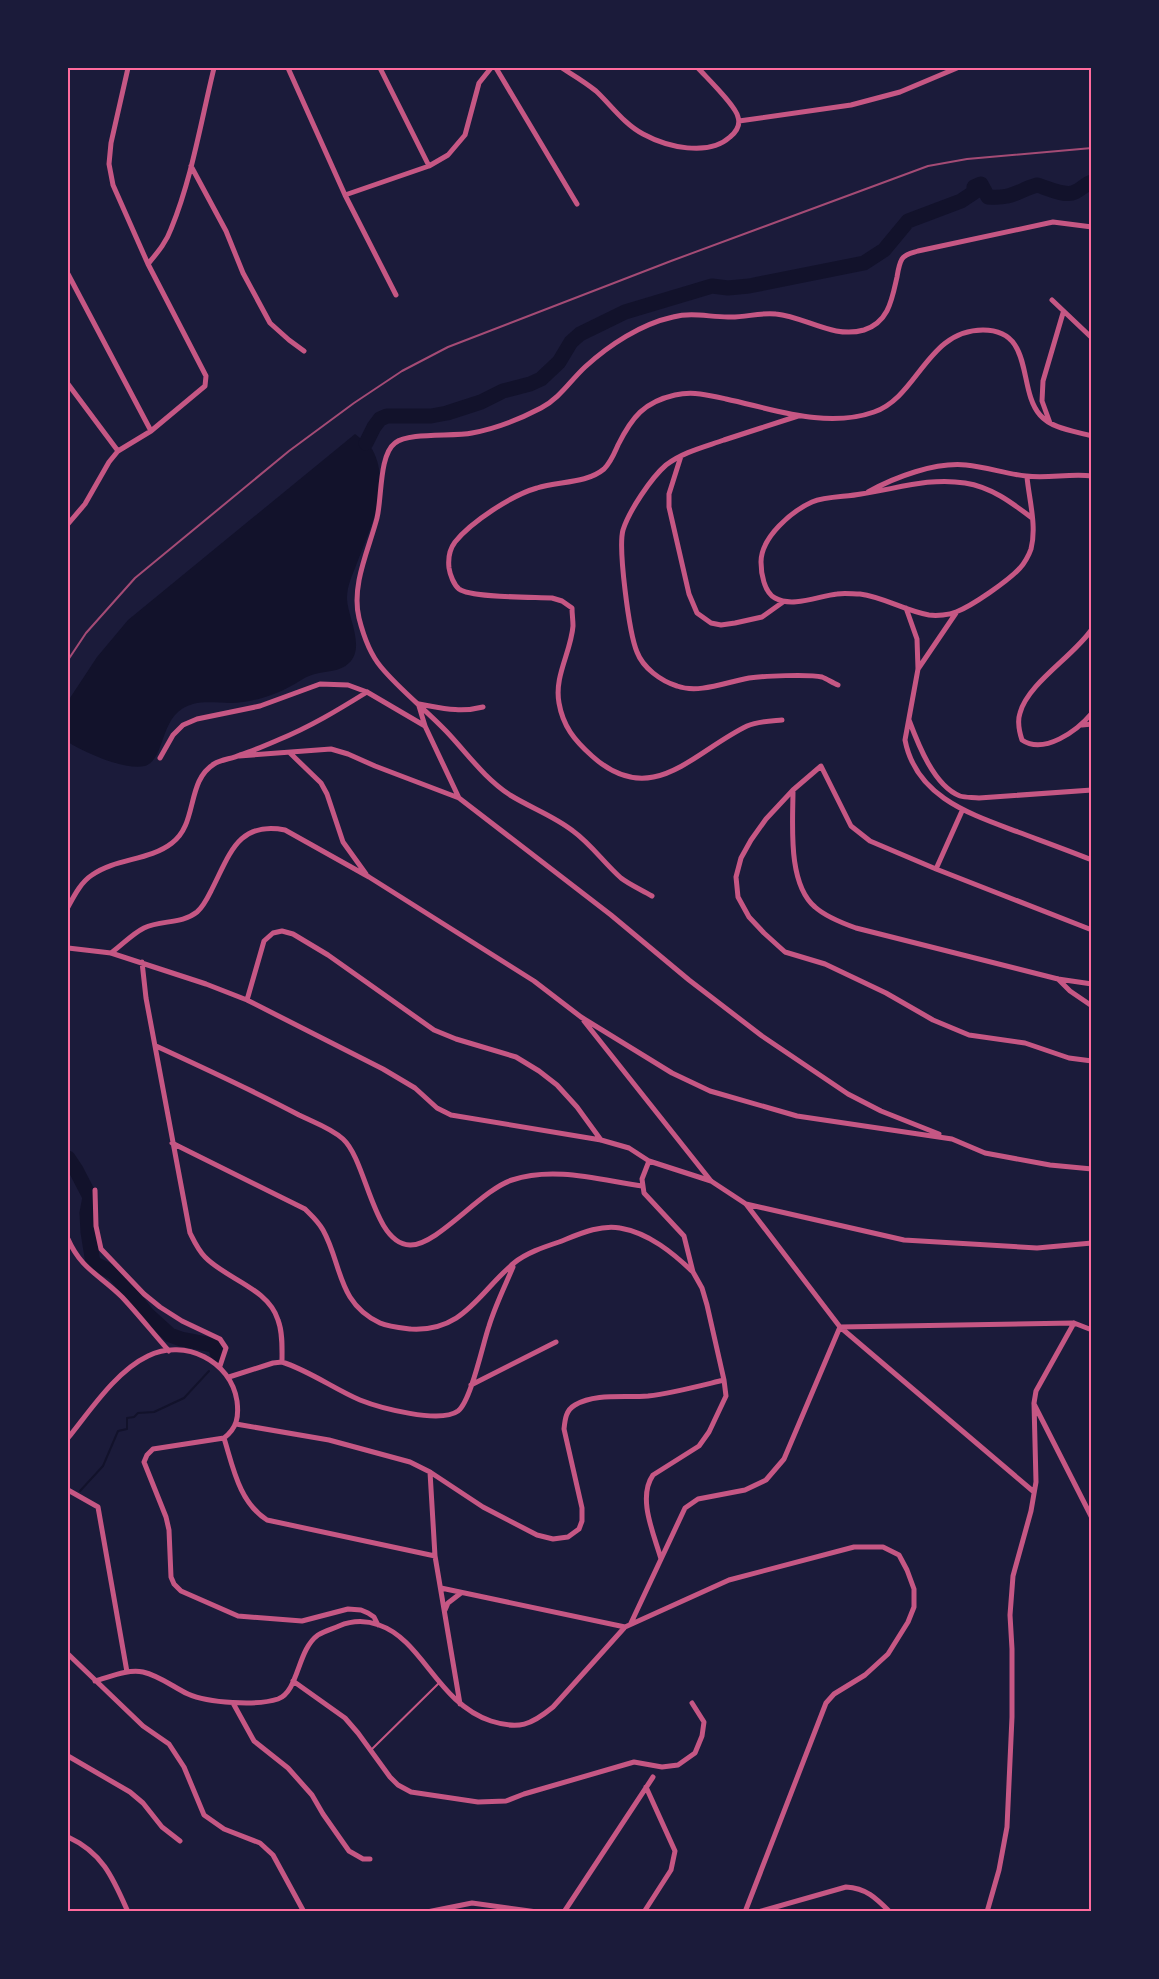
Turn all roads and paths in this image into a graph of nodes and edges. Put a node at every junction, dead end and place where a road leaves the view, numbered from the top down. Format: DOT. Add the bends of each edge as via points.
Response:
graph roads {
  1 [pos="128,68"];
  2 [pos="214,68"];
  3 [pos="288,68"];
  4 [pos="380,68"];
  5 [pos="491,68"];
  6 [pos="496,68"];
  7 [pos="562,68"];
  8 [pos="698,68"];
  9 [pos="957,68"];
  10 [pos="739,121"];
  11 [pos="191,166"];
  12 [pos="429,166"];
  13 [pos="345,195"];
  14 [pos="577,204"];
  15 [pos="1092,227"];
  16 [pos="148,264"];
  17 [pos="68,274"];
  18 [pos="396,295"];
  19 [pos="1052,300"];
  20 [pos="1064,313"];
  21 [pos="1092,338"];
  22 [pos="304,351"];
  23 [pos="68,384"];
  24 [pos="800,415"];
  25 [pos="1050,424"];
  26 [pos="151,431"];
  27 [pos="1092,436"];
  28 [pos="118,451"];
  29 [pos="682,455"];
  30 [pos="1092,476"];
  31 [pos="1027,477"];
  32 [pos="863,494"];
  33 [pos="1032,519"];
  34 [pos="68,524"];
  35 [pos="783,602"];
  36 [pos="906,608"];
  37 [pos="956,613"];
  38 [pos="1092,629"];
  39 [pos="918,669"];
  40 [pos="838,685"];
  41 [pos="367,692"];
  42 [pos="418,703"];
  43 [pos="483,707"];
  44 [pos="1092,713"];
  45 [pos="908,718"];
  46 [pos="782,720"];
  47 [pos="1092,724"];
  48 [pos="1082,725"];
  49 [pos="425,726"];
  50 [pos="290,753"];
  51 [pos="238,756"];
  52 [pos="160,758"];
  53 [pos="793,790"];
  54 [pos="1092,790"];
  55 [pos="459,798"];
  56 [pos="962,811"];
  57 [pos="1092,860"];
  58 [pos="936,869"];
  59 [pos="369,877"];
  60 [pos="652,896"];
  61 [pos="68,907"];
  62 [pos="1092,930"];
  63 [pos="68,948"];
  64 [pos="111,953"];
  65 [pos="142,962"];
  66 [pos="1058,979"];
  67 [pos="1092,984"];
  68 [pos="247,1000"];
  69 [pos="1092,1006"];
  70 [pos="581,1017"];
  71 [pos="156,1046"];
  72 [pos="1092,1061"];
  73 [pos="952,1139"];
  74 [pos="601,1140"];
  75 [pos="172,1143"];
  76 [pos="649,1161"];
  77 [pos="1092,1169"];
  78 [pos="711,1181"];
  79 [pos="642,1186"];
  80 [pos="95,1190"];
  81 [pos="746,1204"];
  82 [pos="68,1239"];
  83 [pos="1092,1243"];
  84 [pos="515,1262"];
  85 [pos="693,1272"];
  86 [pos="1074,1323"];
  87 [pos="840,1327"];
  88 [pos="1092,1330"];
  89 [pos="556,1342"];
  90 [pos="169,1351"];
  91 [pos="282,1362"];
  92 [pos="220,1366"];
  93 [pos="229,1377"];
  94 [pos="724,1380"];
  95 [pos="471,1385"];
  96 [pos="1034,1403"];
  97 [pos="236,1424"];
  98 [pos="68,1438"];
  99 [pos="224,1438"];
  100 [pos="430,1472"];
  101 [pos="68,1490"];
  102 [pos="1034,1492"];
  103 [pos="1092,1518"];
  104 [pos="435,1556"];
  105 [pos="661,1559"];
  106 [pos="441,1588"];
  107 [pos="461,1593"];
  108 [pos="445,1610"];
  109 [pos="378,1625"];
  110 [pos="628,1625"];
  111 [pos="68,1654"];
  112 [pos="127,1672"];
  113 [pos="95,1681"];
  114 [pos="293,1682"];
  115 [pos="439,1683"];
  116 [pos="232,1703"];
  117 [pos="692,1703"];
  118 [pos="460,1705"];
  119 [pos="371,1750"];
  120 [pos="68,1756"];
  121 [pos="653,1777"];
  122 [pos="646,1787"];
  123 [pos="68,1837"];
  124 [pos="180,1840"];
  125 [pos="370,1858"];
  126 [pos="494,1908"];
  127 [pos="128,1911"];
  128 [pos="304,1911"];
  129 [pos="427,1911"];
  130 [pos="537,1911"];
  131 [pos="564,1911"];
  132 [pos="644,1911"];
  133 [pos="745,1911"];
  134 [pos="758,1911"];
  135 [pos="890,1911"];
  136 [pos="987,1911"];
  1 -- 16 [label="street" via="109,164 113,185"];
  2 -- 11 [label="street"];
  3 -- 13 [label="street"];
  4 -- 12 [label="street"];
  5 -- 12 [label="street" via="479,83 465,135 448,155"];
  6 -- 14 [label="street"];
  7 -- 10 [label="street" via="596,91 641,133 662,143 707,147 725,141 737,131"];
  8 -- 10 [label="street" via="732,106"];
  9 -- 10 [label="street" via="900,92 851,105"];
  11 -- 16 [label="street" via="171,230"];
  11 -- 22 [label="street" via="270,323"];
  12 -- 13 [label="street"];
  13 -- 18 [label="street"];
  15 -- 42 [label="street" via="1053,222 906,255 886,315 863,330 844,333 776,314 671,317 606,349 558,397 514,420 477,433 405,438 393,444 387,454 379,512 355,598 368,644 379,666"];
  16 -- 26 [label="street" via="206,376 205,386"];
  17 -- 26 [label="street"];
  19 -- 20 [label="street"];
  20 -- 21 [label="street"];
  20 -- 25 [label="street" via="1043,381 1042,400"];
  23 -- 28 [label="street"];
  24 -- 25 [label="street" via="819,418 874,412 895,399 932,354 948,341 984,330 1010,339 1019,351 1031,404"];
  24 -- 29 [label="street"];
  24 -- 46 [label="street" via="694,393 659,399 637,413 609,464 599,473 535,488 506,502 472,525 454,543 448,558 450,575 458,589 471,595 552,598 572,608 573,626 560,675 558,700 573,738 610,770 641,778 660,777 747,726"];
  25 -- 27 [label="street"];
  26 -- 28 [label="street"];
  28 -- 34 [label="street"];
  29 -- 35 [label="street" via="669,494 669,507 697,613 711,623 735,623 762,617"];
  29 -- 40 [label="street" via="654,477 623,531 621,548 630,628 637,653 649,670 687,689 766,676 821,677"];
  30 -- 31 [label="street"];
  31 -- 32 [label="street" via="963,465 942,467 902,476"];
  31 -- 33 [label="street"];
  32 -- 33 [label="street" via="915,483 966,483 986,488"];
  32 -- 35 [label="street" via="815,501 793,512 768,542 761,560 765,587 772,597"];
  33 -- 37 [label="street" via="1030,551 1020,568"];
  35 -- 36 [label="street" via="839,593 862,594"];
  36 -- 37 [label="street" via="929,615"];
  36 -- 39 [label="street" via="917,639"];
  37 -- 39 [label="street"];
  38 -- 48 [label="street" via="1024,702 1018,721 1022,740 1040,746"];
  39 -- 45 [label="street"];
  41 -- 49 [label="street"];
  41 -- 51 [label="street" via="306,728"];
  41 -- 52 [label="street" via="348,685 320,684 261,706 197,718 173,735"];
  42 -- 43 [label="street" via="458,711"];
  42 -- 49 [label="street"];
  42 -- 60 [label="street" via="492,780 566,826 622,879"];
  44 -- 48 [label="street"];
  45 -- 54 [label="street" via="933,772 961,796"];
  45 -- 56 [label="street" via="905,740 915,766 929,786"];
  47 -- 48 [label="street"];
  49 -- 55 [label="street"];
  50 -- 51 [label="street"];
  50 -- 55 [label="street" via="331,749"];
  50 -- 59 [label="street" via="321,783 342,842"];
  51 -- 61 [label="street" via="214,764 204,774 186,827 175,841 159,852 91,875"];
  53 -- 58 [label="street" via="821,766 851,826 870,841"];
  53 -- 66 [label="street" via="796,869 814,906 856,928"];
  53 -- 72 [label="street" via="751,840 736,877 738,897 764,933 785,952 825,964 969,1035 1025,1042 1069,1058"];
  55 -- 73 [label="street" via="725,1008 819,1076 881,1111"];
  56 -- 57 [label="street"];
  56 -- 58 [label="street"];
  58 -- 62 [label="street"];
  59 -- 64 [label="street" via="285,830 255,830 234,846 198,911 189,917 144,928"];
  59 -- 70 [label="street" via="534,981"];
  63 -- 64 [label="street"];
  64 -- 65 [label="street"];
  65 -- 68 [label="street"];
  65 -- 71 [label="street"];
  66 -- 67 [label="street"];
  66 -- 69 [label="street"];
  68 -- 74 [label="street" via="383,1069 451,1115"];
  68 -- 74 [label="street" via="264,941 273,933 293,934 428,1027 516,1057 539,1071 577,1107"];
  70 -- 73 [label="street" via="710,1092 796,1116"];
  70 -- 78 [label="street"];
  71 -- 75 [label="street"];
  71 -- 79 [label="street" via="244,1086 344,1140 356,1156 381,1221 398,1242 411,1246 425,1241 494,1188 512,1180 556,1174"];
  73 -- 77 [label="street" via="985,1153"];
  74 -- 76 [label="street" via="629,1148"];
  75 -- 84 [label="street" via="305,1209 322,1229 350,1297 362,1312 381,1324 426,1330 442,1326 478,1301"];
  75 -- 91 [label="street" via="189,1233 206,1258 262,1296 273,1309 279,1321"];
  76 -- 78 [label="street"];
  76 -- 79 [label="street"];
  78 -- 81 [label="street"];
  79 -- 85 [label="street" via="650,1201 684,1236"];
  80 -- 92 [label="street" via="101,1249 160,1307 224,1343 226,1354"];
  81 -- 83 [label="street" via="904,1240 1037,1248"];
  81 -- 87 [label="street"];
  82 -- 90 [label="street" via="84,1266 122,1297"];
  84 -- 85 [label="street" via="586,1233 619,1228 645,1236"];
  84 -- 95 [label="street" via="489,1325"];
  85 -- 94 [label="street" via="707,1305"];
  86 -- 87 [label="street"];
  86 -- 88 [label="street"];
  86 -- 96 [label="street" via="1036,1391"];
  87 -- 102 [label="street"];
  87 -- 105 [label="street" via="784,1460 766,1480 745,1490 698,1499 685,1508"];
  89 -- 95 [label="street"];
  90 -- 92 [label="street" via="204,1355"];
  90 -- 98 [label="street" via="134,1364"];
  91 -- 93 [label="street"];
  91 -- 95 [label="street" via="393,1412 447,1415 464,1404"];
  92 -- 93 [label="street"];
  93 -- 97 [label="street" via="236,1393"];
  94 -- 100 [label="street" via="664,1394 607,1397 573,1406 565,1416 564,1429 582,1521 579,1529 568,1537 537,1535 483,1507"];
  94 -- 105 [label="street" via="726,1396 699,1446 649,1481 647,1504"];
  96 -- 102 [label="street"];
  96 -- 103 [label="street"];
  97 -- 99 [label="street"];
  97 -- 100 [label="street" via="359,1447"];
  99 -- 104 [label="street" via="245,1499 267,1520"];
  99 -- 109 [label="street" via="153,1449 144,1462 166,1516 174,1584 194,1598 238,1616 302,1621 348,1609 368,1613"];
  100 -- 104 [label="street"];
  101 -- 112 [label="street" via="98,1507"];
  102 -- 136 [label="street" via="1013,1576 1008,1812 999,1870"];
  104 -- 106 [label="street"];
  105 -- 110 [label="street"];
  106 -- 107 [label="street"];
  106 -- 108 [label="street"];
  107 -- 108 [label="street"];
  107 -- 110 [label="street"];
  108 -- 118 [label="street"];
  109 -- 114 [label="street" via="350,1622 317,1636 301,1658"];
  109 -- 115 [label="street" via="394,1633"];
  110 -- 118 [label="street" via="553,1707 532,1722 504,1725"];
  110 -- 133 [label="street" via="729,1580 854,1547 883,1547 899,1555 908,1570 914,1607 908,1622 888,1654 826,1703"];
  111 -- 113 [label="street"];
  112 -- 113 [label="street"];
  112 -- 116 [label="street" via="159,1677 201,1699"];
  113 -- 128 [label="street" via="142,1726 169,1744 184,1767 204,1815 224,1829 260,1843 273,1855"];
  114 -- 116 [label="street" via="278,1699"];
  114 -- 119 [label="street" via="345,1718"];
  115 -- 118 [label="street"];
  115 -- 119 [label="lane"];
  116 -- 125 [label="street" via="255,1741 288,1768 312,1795 349,1851 363,1859"];
  117 -- 119 [label="street" via="704,1722 695,1754 686,1761 670,1767 633,1762 506,1801 478,1802 411,1792 390,1777"];
  120 -- 124 [label="street" via="130,1792 162,1827"];
  121 -- 122 [label="street"];
  122 -- 131 [label="street"];
  122 -- 132 [label="street" via="675,1851 671,1870"];
  123 -- 127 [label="street" via="90,1849 104,1863"];
  126 -- 129 [label="street" via="472,1903"];
  126 -- 130 [label="street"];
  134 -- 135 [label="street" via="846,1887 872,1894"];
}
